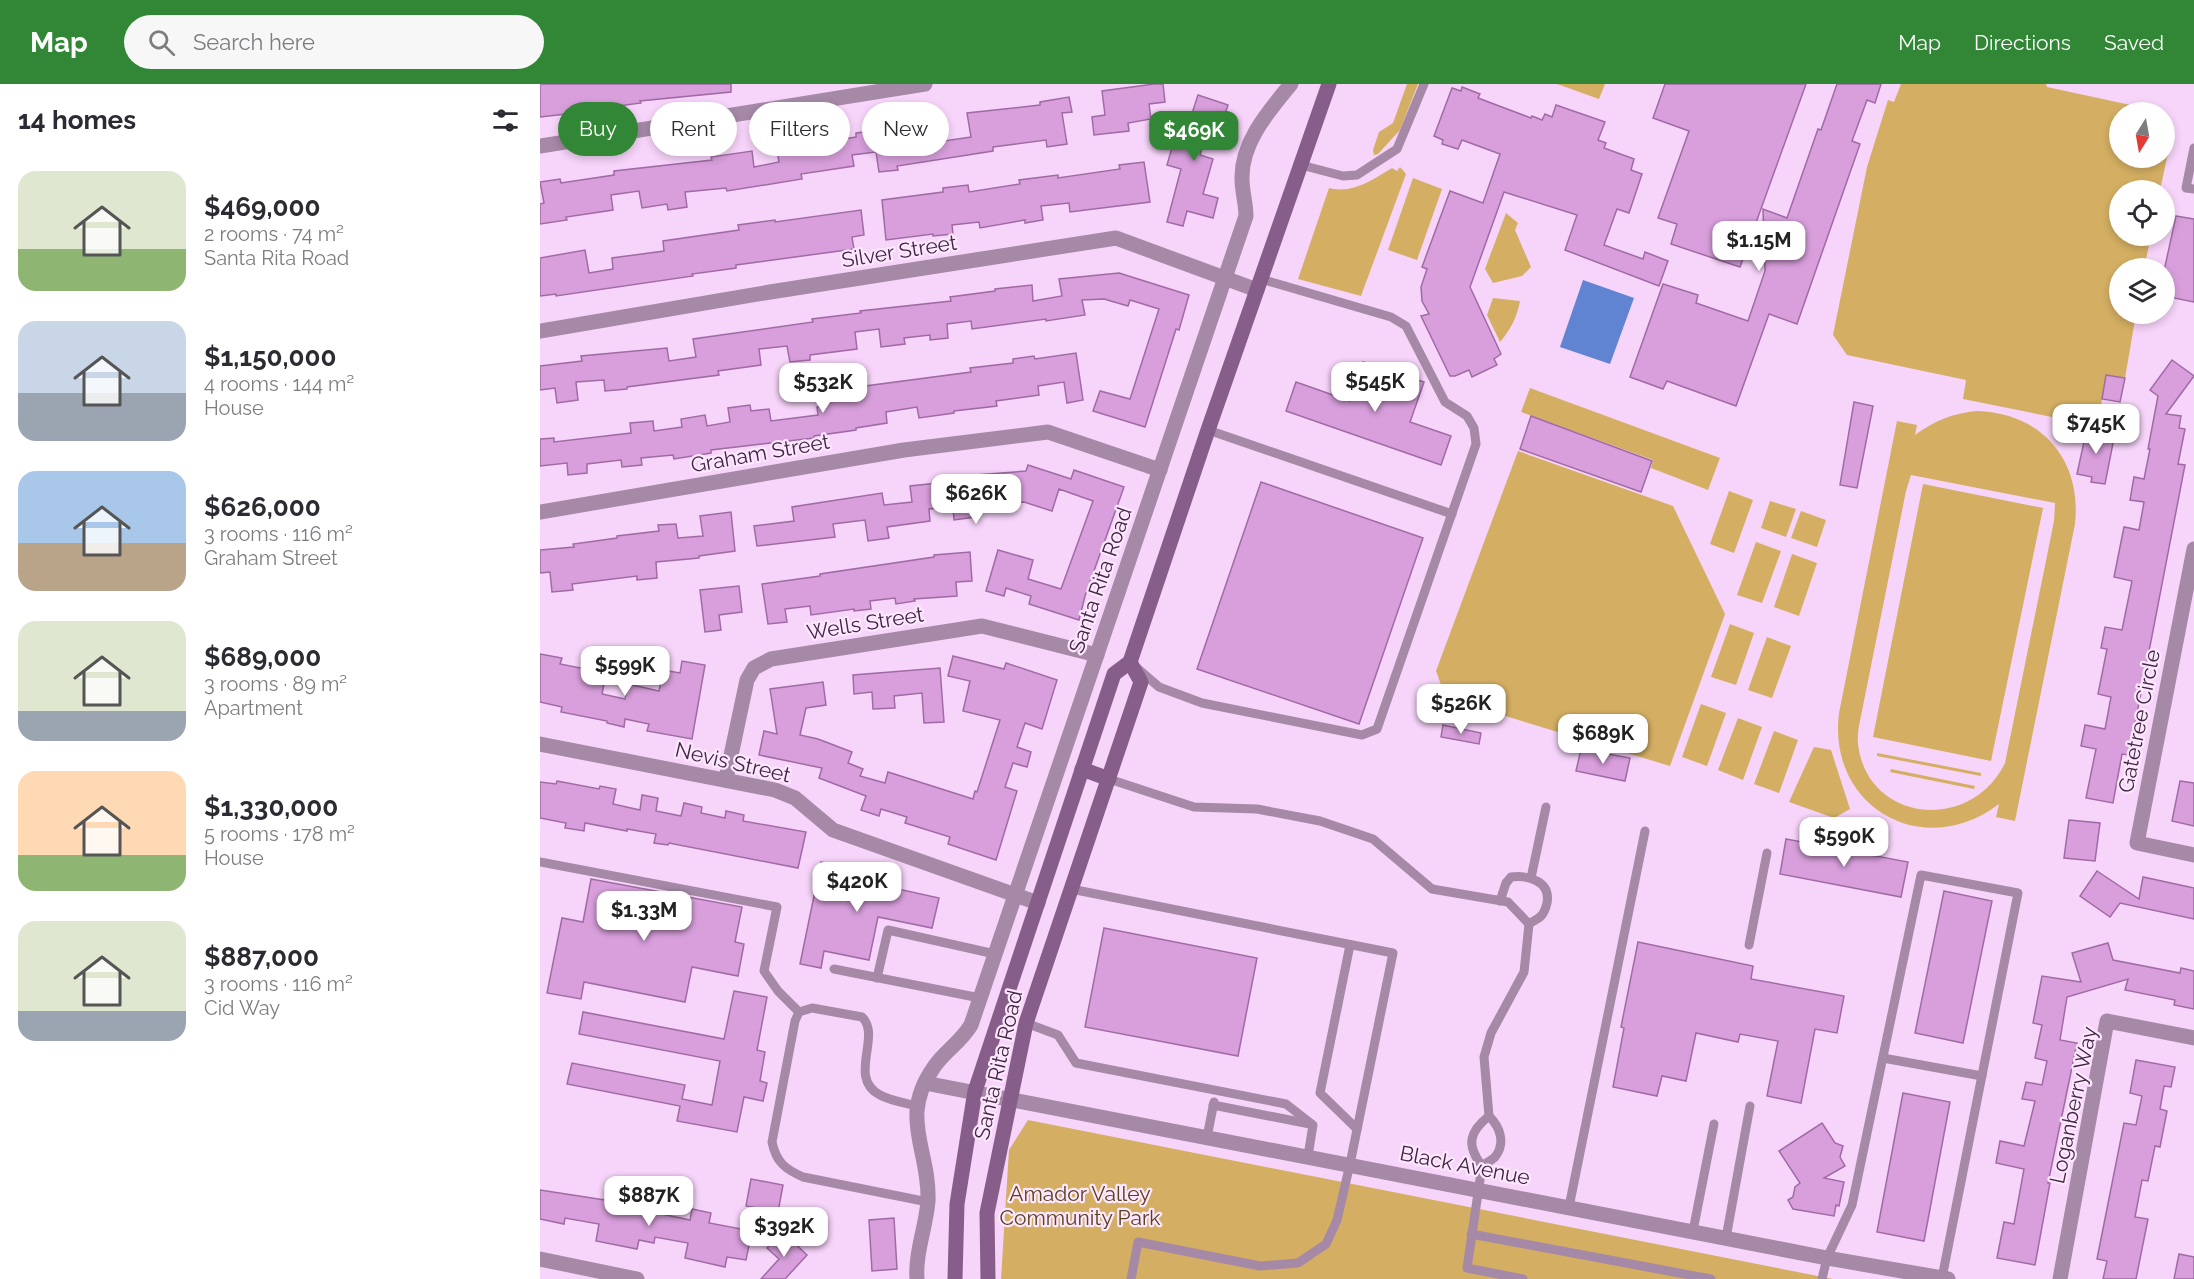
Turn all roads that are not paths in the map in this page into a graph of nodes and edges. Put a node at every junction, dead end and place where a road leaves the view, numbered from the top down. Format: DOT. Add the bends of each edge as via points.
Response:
graph roads {
  1 [pos="925,84"];
  2 [pos="1329,84"];
  3 [pos="1424,84"];
  4 [pos="1288,85"];
  5 [pos="540,146"];
  6 [pos="2194,148"];
  7 [pos="1301,165"];
  8 [pos="2194,189"];
  9 [pos="1226,278"];
  10 [pos="1259,284"];
  11 [pos="540,331"];
  12 [pos="1208,430"];
  13 [pos="1160,470"];
  14 [pos="540,512"];
  15 [pos="1452,514"];
  16 [pos="2194,549"];
  17 [pos="1097,655"];
  18 [pos="1130,662"];
  19 [pos="540,744"];
  20 [pos="1082,769"];
  21 [pos="726,779"];
  22 [pos="1109,779"];
  23 [pos="1546,807"];
  24 [pos="1645,831"];
  25 [pos="1767,853"];
  26 [pos="2194,855"];
  27 [pos="540,862"];
  28 [pos="1531,878"];
  29 [pos="1071,889"];
  30 [pos="1015,894"];
  31 [pos="1500,901"];
  32 [pos="1038,903"];
  33 [pos="1529,924"];
  34 [pos="1350,945"];
  35 [pos="1749,945"];
  36 [pos="995,954"];
  37 [pos="834,969"];
  38 [pos="877,978"];
  39 [pos="980,998"];
  40 [pos="799,1012"];
  41 [pos="1026,1023"];
  42 [pos="2194,1038"];
  43 [pos="1883,1058"];
  44 [pos="1982,1076"];
  45 [pos="925,1083"];
  46 [pos="975,1091"];
  47 [pos="1216,1091"];
  48 [pos="1010,1100"];
  49 [pos="917,1106"];
  50 [pos="1213,1106"];
  51 [pos="1750,1106"];
  52 [pos="1489,1116"];
  53 [pos="1714,1124"];
  54 [pos="1313,1125"];
  55 [pos="1357,1129"];
  56 [pos="1207,1137"];
  57 [pos="1308,1156"];
  58 [pos="1350,1164"];
  59 [pos="1482,1166"];
  60 [pos="1479,1189"];
  61 [pos="928,1202"];
  62 [pos="1569,1207"];
  63 [pos="1694,1231"];
  64 [pos="1471,1234"];
  65 [pos="1726,1238"];
  66 [pos="1827,1258"];
  67 [pos="540,1260"];
  68 [pos="637,1279"];
  69 [pos="917,1279"];
  70 [pos="955,1279"];
  71 [pos="988,1279"];
  72 [pos="1131,1279"];
  73 [pos="1523,1279"];
  74 [pos="1711,1279"];
  75 [pos="1822,1279"];
  76 [pos="1945,1279"];
  77 [pos="2060,1279"];
  1 -- 5 [label="street"];
  2 -- 7 [label="main road, Santa Rita Road"];
  3 -- 7 [label="lane" via="1396,149 1387,156 1357,175 1343,176"];
  4 -- 9 [label="street, Santa Rita Road" via="1254,135 1245,156 1242,177 1246,216"];
  6 -- 8 [label="lane" via="2186,188"];
  7 -- 10 [label="main road, Santa Rita Road"];
  9 -- 10 [label="street, Silver Street"];
  9 -- 11 [label="street, Silver Street" via="1116,238"];
  9 -- 13 [label="street, Santa Rita Road"];
  10 -- 12 [label="main road, Santa Rita Road"];
  10 -- 15 [label="lane" via="1391,317 1406,326 1444,402 1467,416 1474,428 1476,444"];
  12 -- 15 [label="lane"];
  12 -- 18 [label="main road, Santa Rita Road"];
  13 -- 14 [label="street, Graham Street" via="1048,432 904,450"];
  13 -- 17 [label="street, Santa Rita Road"];
  15 -- 18 [label="lane" via="1377,729 1369,734 1202,703 1159,687"];
  16 -- 26 [label="street, Gatetree Circle" via="2137,843"];
  17 -- 21 [label="street, Wells Street" via="982,626 771,659 754,668 747,680"];
  17 -- 30 [label="street, Santa Rita Road"];
  18 -- 20 [label="main road, Santa Rita Road" via="1114,674"];
  18 -- 22 [label="main road, Santa Rita Road" via="1141,682"];
  19 -- 21 [label="street, Nevis Street"];
  20 -- 22 [label="main road"];
  20 -- 32 [label="main road, Santa Rita Road"];
  21 -- 30 [label="street, Nevis Street" via="775,789 795,798 833,830"];
  22 -- 29 [label="main road, Santa Rita Road"];
  22 -- 31 [label="lane" via="1194,807 1257,809 1320,821 1373,839 1432,889"];
  23 -- 28 [label="lane"];
  24 -- 62 [label="lane"];
  25 -- 35 [label="lane"];
  27 -- 40 [label="lane" via="777,907 764,971"];
  28 -- 31 [label="lane" via="1511,877"];
  28 -- 33 [label="lane" via="1544,885 1548,898 1542,915"];
  29 -- 34 [label="lane"];
  29 -- 41 [label="main road, Santa Rita Road"];
  30 -- 32 [label="street, Nevis Street"];
  30 -- 36 [label="street, Santa Rita Road"];
  31 -- 33 [label="lane" via="1508,902"];
  32 -- 46 [label="main road, Santa Rita Road"];
  33 -- 52 [label="lane" via="1524,972 1491,1033 1484,1057"];
  34 -- 55 [label="lane" via="1320,1093"];
  34 -- 55 [label="lane" via="1393,954"];
  36 -- 38 [label="lane" via="888,930"];
  36 -- 39 [label="street, Santa Rita Road"];
  37 -- 38 [label="lane"];
  38 -- 39 [label="lane"];
  39 -- 45 [label="street, Santa Rita Road" via="962,1039 934,1067"];
  40 -- 49 [label="lane" via="812,1008 862,1017 870,1029 865,1071 868,1084 879,1095"];
  40 -- 61 [label="lane" via="772,1142 780,1163 803,1177"];
  41 -- 47 [label="lane" via="1058,1035 1076,1063"];
  41 -- 48 [label="main road, Santa Rita Road"];
  42 -- 77 [label="street, Loganberry Way" via="2108,1021"];
  43 -- 44 [label="lane"];
  43 -- 44 [label="lane" via="1921,875 2018,893"];
  43 -- 66 [label="lane" via="1852,1205"];
  44 -- 76 [label="lane"];
  45 -- 46 [label="street, Black Avenue"];
  45 -- 49 [label="street, Santa Rita Road"];
  46 -- 48 [label="street, Black Avenue"];
  46 -- 70 [label="main road, Santa Rita Road" via="957,1204"];
  47 -- 50 [label="lane"];
  47 -- 54 [label="lane" via="1286,1104"];
  48 -- 56 [label="street, Black Avenue"];
  48 -- 71 [label="main road, Santa Rita Road" via="987,1213"];
  49 -- 61 [label="street" via="915,1122"];
  50 -- 54 [label="lane"];
  50 -- 56 [label="lane"];
  51 -- 65 [label="lane"];
  52 -- 59 [label="lane" via="1477,1126 1471,1139 1474,1156"];
  52 -- 59 [label="lane" via="1501,1132 1500,1146 1495,1157"];
  53 -- 63 [label="lane"];
  54 -- 57 [label="lane"];
  55 -- 58 [label="lane"];
  56 -- 57 [label="street, Black Avenue"];
  57 -- 58 [label="street, Black Avenue"];
  58 -- 60 [label="street, Black Avenue"];
  58 -- 72 [label="lane" via="1337,1220 1326,1244 1298,1263 1260,1266 1138,1242"];
  59 -- 60 [label="lane"];
  60 -- 62 [label="street, Black Avenue"];
  60 -- 64 [label="lane"];
  61 -- 69 [label="street"];
  62 -- 63 [label="street, Black Avenue"];
  63 -- 65 [label="street, Black Avenue"];
  64 -- 73 [label="lane" via="1467,1268"];
  64 -- 74 [label="lane"];
  65 -- 66 [label="street, Black Avenue"];
  66 -- 75 [label="lane"];
  66 -- 76 [label="street, Black Avenue"];
  67 -- 68 [label="street"];
}
